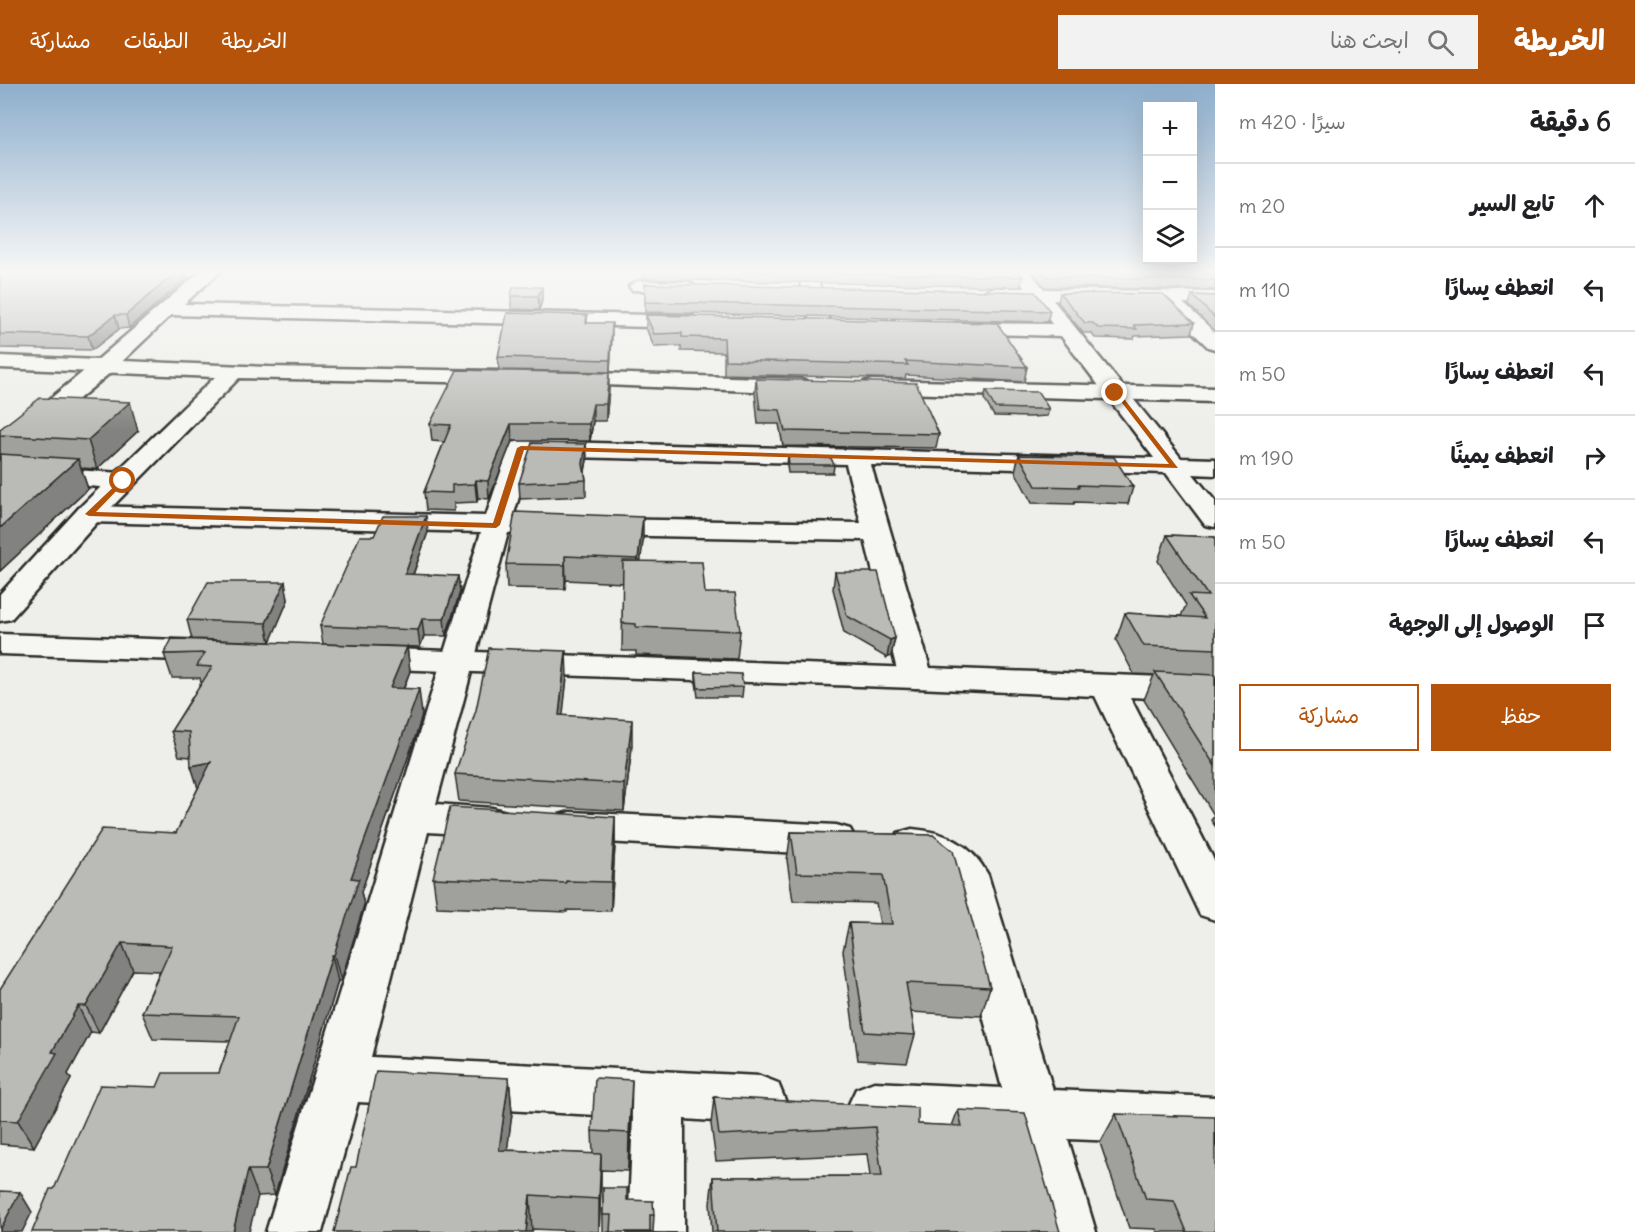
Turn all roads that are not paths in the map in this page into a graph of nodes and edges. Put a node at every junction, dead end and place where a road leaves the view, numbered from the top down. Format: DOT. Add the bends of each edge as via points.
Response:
graph roads {
  1 [pos="150,324"];
  2 [pos="1060,324"];
  3 [pos="1194,324"];
  4 [pos="797,325"];
  5 [pos="821,325"];
  6 [pos="843,326"];
  7 [pos="942,328"];
  8 [pos="1065,330"];
  9 [pos="1215,343"];
  10 [pos="0,362"];
  11 [pos="103,367"];
  12 [pos="233,372"];
  13 [pos="522,378"];
  14 [pos="545,378"];
  15 [pos="824,387"];
  16 [pos="848,387"];
  17 [pos="1115,393"];
  18 [pos="1215,395"];
  19 [pos="857,459"];
  20 [pos="1175,466"];
  21 [pos="8,468"];
  22 [pos="1215,468"];
  23 [pos="123,481"];
  24 [pos="89,514"];
  25 [pos="1215,519"];
  26 [pos="496,525"];
  27 [pos="875,532"];
  28 [pos="0,612"];
  29 [pos="0,644"];
  30 [pos="243,652"];
  31 [pos="337,657"];
  32 [pos="455,663"];
  33 [pos="916,678"];
  34 [pos="1107,686"];
  35 [pos="1215,690"];
  36 [pos="413,818"];
  37 [pos="1215,903"];
  38 [pos="342,1078"];
  39 [pos="659,1095"];
  40 [pos="1035,1115"];
  41 [pos="1215,1121"];
  42 [pos="294,1232"];
  43 [pos="656,1232"];
  44 [pos="1068,1232"];
  1 -- 11 [label="street"];
  2 -- 8 [label="street"];
  3 -- 9 [label="street"];
  4 -- 5 [label="street"];
  5 -- 6 [label="street"];
  7 -- 8 [label="street"];
  8 -- 17 [label="street"];
  10 -- 11 [label="street"];
  11 -- 12 [label="street"];
  11 -- 21 [label="street"];
  12 -- 13 [label="street"];
  12 -- 23 [label="street"];
  14 -- 15 [label="street"];
  16 -- 17 [label="street"];
  17 -- 18 [label="street"];
  17 -- 20 [label="street"];
  19 -- 20 [label="street"];
  19 -- 26 [label="street" via="521,448"];
  19 -- 27 [label="street"];
  20 -- 22 [label="street"];
  20 -- 25 [label="street"];
  21 -- 23 [label="street"];
  23 -- 24 [label="street"];
  24 -- 26 [label="street"];
  24 -- 28 [label="street"];
  26 -- 27 [label="street"];
  26 -- 32 [label="street"];
  27 -- 33 [label="street"];
  29 -- 30 [label="street"];
  31 -- 32 [label="street"];
  32 -- 33 [label="street"];
  32 -- 36 [label="street"];
  33 -- 34 [label="street"];
  34 -- 35 [label="street"];
  34 -- 37 [label="street"];
  36 -- 38 [label="street"];
  36 -- 40 [label="street" via="920,844 946,850 967,875"];
  38 -- 39 [label="street"];
  38 -- 42 [label="street"];
  39 -- 40 [label="street"];
  39 -- 43 [label="street"];
  40 -- 41 [label="street"];
  40 -- 44 [label="street"];
}
